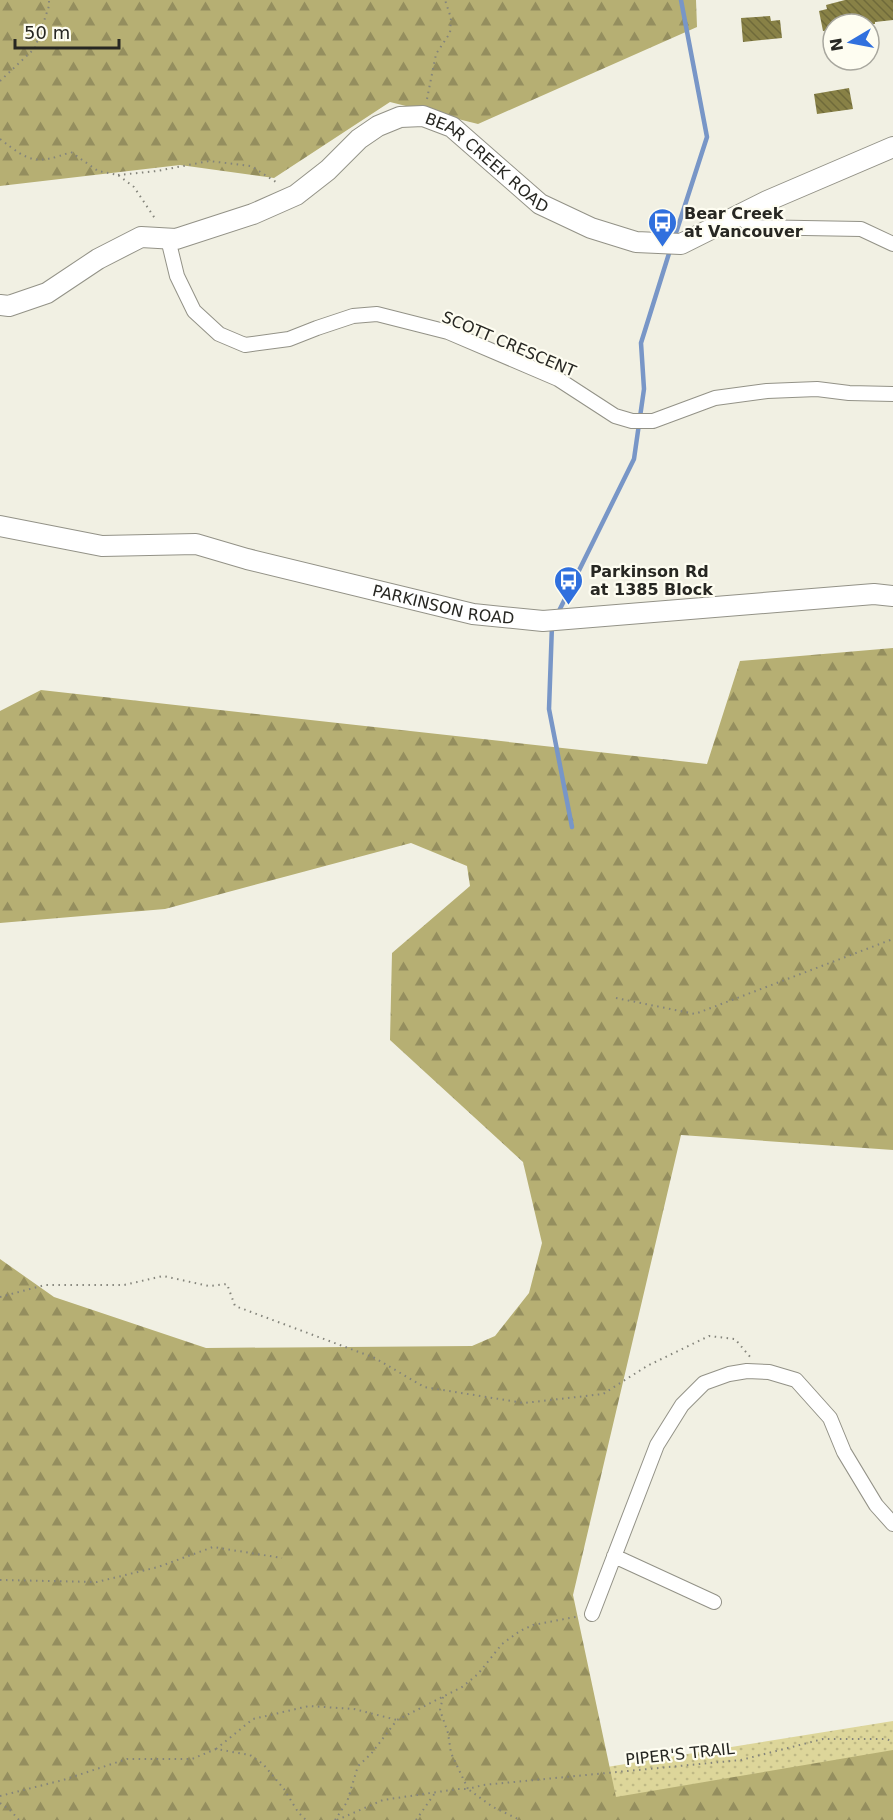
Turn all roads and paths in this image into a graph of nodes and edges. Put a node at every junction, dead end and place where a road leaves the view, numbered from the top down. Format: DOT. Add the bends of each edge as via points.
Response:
graph roads {
  1 [pos="49,0"];
  2 [pos="445,0"];
  3 [pos="0,81"];
  4 [pos="423,116"];
  5 [pos="0,139"];
  6 [pos="893,147"];
  7 [pos="118,175"];
  8 [pos="296,195"];
  9 [pos="739,216"];
  10 [pos="168,239"];
  11 [pos="893,244"];
  12 [pos="0,305"];
  13 [pos="893,394"];
  14 [pos="0,526"];
  15 [pos="893,596"];
  16 [pos="893,939"];
  17 [pos="616,998"];
  18 [pos="0,1298"];
  19 [pos="762,1371"];
  20 [pos="893,1524"];
  21 [pos="614,1556"];
  22 [pos="282,1558"];
  23 [pos="0,1580"];
  24 [pos="714,1602"];
  25 [pos="592,1614"];
  26 [pos="442,1697"];
  27 [pos="397,1720"];
  28 [pos="893,1741"];
  29 [pos="216,1749"];
  30 [pos="468,1789"];
  31 [pos="436,1792"];
  32 [pos="0,1796"];
  33 [pos="0,1803"];
  34 [pos="18,1820"];
  35 [pos="306,1820"];
  36 [pos="336,1820"];
  37 [pos="416,1820"];
  38 [pos="520,1820"];
  1 -- 3 [label="path" via="35,48"];
  2 -- 4 [label="path" via="451,18 450,33 436,54"];
  4 -- 8 [label="street, BEAR CREEK ROAD" via="400,117 378,126"];
  4 -- 9 [label="street, BEAR CREEK ROAD" via="452,127 540,204 591,228 636,242 681,244"];
  5 -- 7 [label="path" via="26,157 45,161 71,152 98,171"];
  6 -- 9 [label="street, BEAR CREEK ROAD"];
  7 -- 8 [label="path" via="209,161 251,166"];
  7 -- 10 [label="path" via="134,187"];
  8 -- 10 [label="street, BEAR CREEK ROAD" via="253,214"];
  9 -- 11 [label="street" via="752,226 861,229"];
  10 -- 12 [label="street, BEAR CREEK ROAD" via="141,237 47,293 9,306"];
  10 -- 13 [label="street, SCOTT CRESCENT" via="177,276 194,310 219,334 245,345 289,339 353,316 377,314 448,332 558,379 615,416 632,421 652,421 715,398 767,391 816,388"];
  14 -- 15 [label="street, PARKINSON ROAD" via="102,546 196,544 473,614 543,621 874,594"];
  16 -- 17 [label="path" via="695,1014"];
  18 -- 19 [label="path" via="45,1285 124,1285 163,1276 209,1286 227,1284 235,1306 375,1358 424,1387 524,1403 603,1394 647,1366 709,1336 735,1339"];
  19 -- 20 [label="street" via="796,1380 830,1418 844,1452 876,1505"];
  19 -- 21 [label="street" via="729,1374 705,1383 682,1405 657,1445"];
  21 -- 24 [label="street"];
  21 -- 25 [label="street"];
  22 -- 23 [label="path" via="213,1547 158,1567 97,1582"];
  25 -- 26 [label="path" via="520,1631 502,1644 478,1674"];
  26 -- 27 [label="path"];
  26 -- 30 [label="path" via="440,1710 452,1753"];
  27 -- 29 [label="path" via="354,1709 309,1706 253,1719"];
  27 -- 36 [label="path" via="358,1766 347,1802"];
  28 -- 30 [label="path, PIPER'S TRAIL" via="823,1740 741,1760"];
  29 -- 32 [label="path" via="192,1759 128,1759"];
  29 -- 35 [label="path" via="250,1755 263,1764"];
  30 -- 31 [label="path, PIPER'S TRAIL"];
  30 -- 38 [label="path"];
  31 -- 36 [label="path, PIPER'S TRAIL" via="383,1800"];
  31 -- 37 [label="path"];
  33 -- 34 [label="path"];
}
